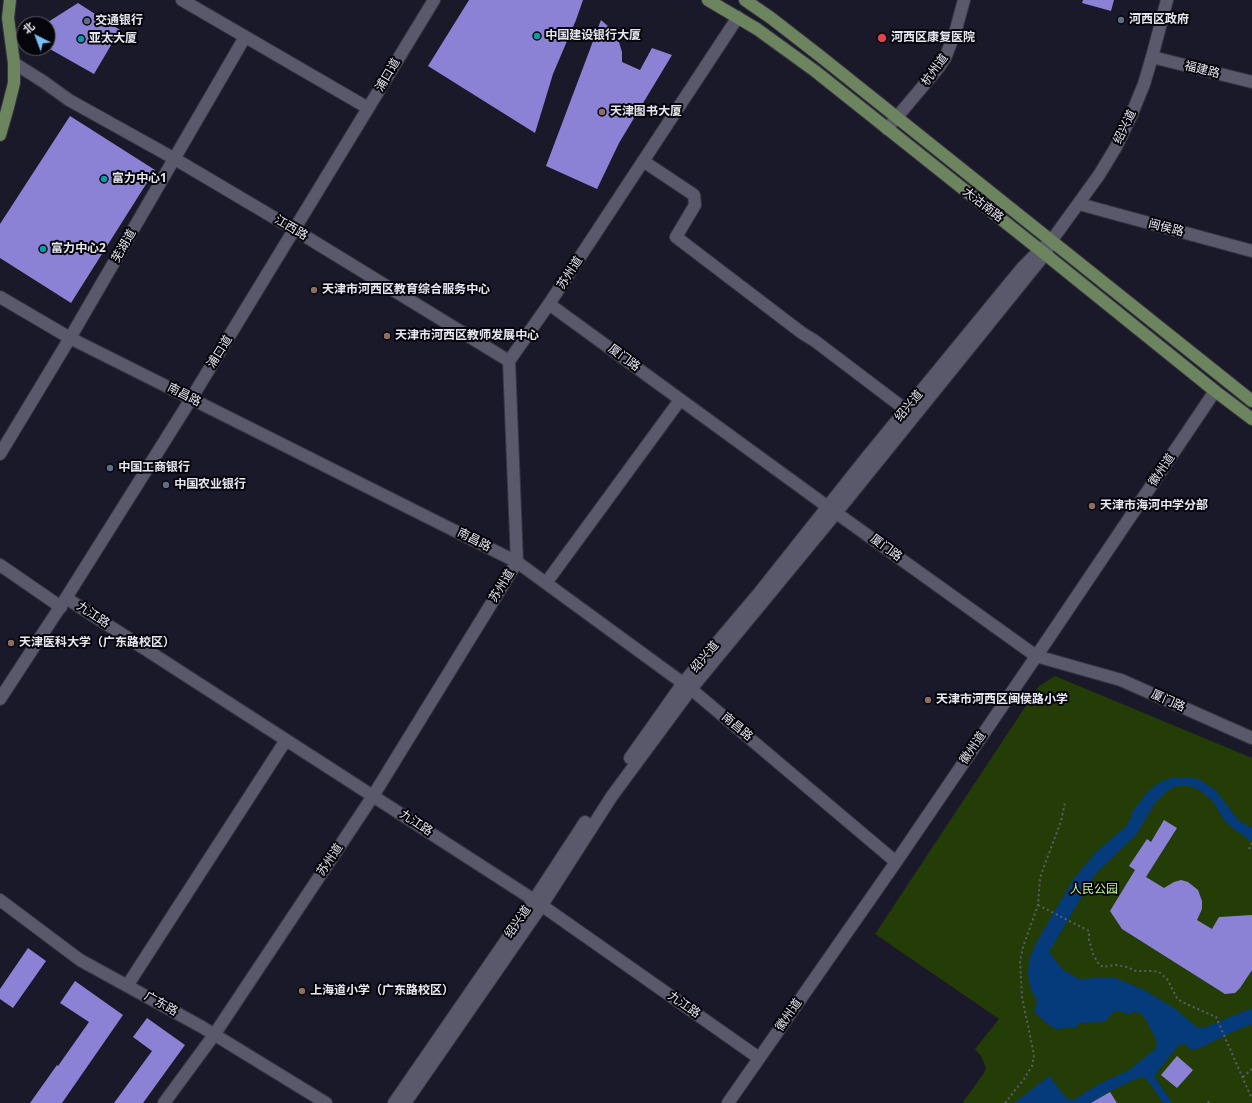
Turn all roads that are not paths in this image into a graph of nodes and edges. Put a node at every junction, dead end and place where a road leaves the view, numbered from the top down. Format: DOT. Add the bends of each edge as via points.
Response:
graph roads {
  1 [pos="10,0"];
  2 [pos="182,0"];
  3 [pos="434,0"];
  4 [pos="708,0"];
  5 [pos="745,0"];
  6 [pos="964,0"];
  7 [pos="1167,0"];
  8 [pos="738,17"];
  9 [pos="246,37"];
  10 [pos="1152,57"];
  11 [pos="14,63"];
  12 [pos="1252,82"];
  13 [pos="368,108"];
  14 [pos="897,118"];
  15 [pos="887,129"];
  16 [pos="0,135"];
  17 [pos="175,159"];
  18 [pos="644,161"];
  19 [pos="1079,204"];
  20 [pos="295,230"];
  21 [pos="1052,240"];
  22 [pos="1252,251"];
  23 [pos="1042,252"];
  24 [pos="0,297"];
  25 [pos="549,304"];
  26 [pos="70,338"];
  27 [pos="510,361"];
  28 [pos="1215,391"];
  29 [pos="191,399"];
  30 [pos="680,400"];
  31 [pos="1252,401"];
  32 [pos="906,410"];
  33 [pos="1252,419"];
  34 [pos="0,454"];
  35 [pos="832,510"];
  36 [pos="517,562"];
  37 [pos="0,565"];
  38 [pos="546,583"];
  39 [pos="64,602"];
  40 [pos="1036,656"];
  41 [pos="687,686"];
  42 [pos="0,699"];
  43 [pos="1252,738"];
  44 [pos="286,740"];
  45 [pos="373,796"];
  46 [pos="896,862"];
  47 [pos="0,900"];
  48 [pos="538,902"];
  49 [pos="127,986"];
  50 [pos="214,1035"];
  51 [pos="759,1058"];
  52 [pos="164,1103"];
  53 [pos="326,1103"];
  54 [pos="394,1103"];
  55 [pos="405,1103"];
  56 [pos="728,1103"];
  1 -- 11 [label="main road" via="8,18"];
  2 -- 9 [label="street"];
  3 -- 13 [label="street, 浦口道"];
  4 -- 8 [label="main road, 大沽南路"];
  5 -- 14 [label="main road, 大沽南路" via="796,37"];
  6 -- 14 [label="street, 杭州道" via="946,58"];
  7 -- 10 [label="street, 绍兴道"];
  8 -- 15 [label="main road, 大沽南路" via="802,62"];
  8 -- 18 [label="street, 苏州道"];
  9 -- 13 [label="street"];
  9 -- 17 [label="street, 芜湖道"];
  10 -- 12 [label="street, 福建路"];
  10 -- 19 [label="street, 绍兴道" via="1131,116 1099,175"];
  11 -- 16 [label="main road" via="14,83"];
  11 -- 17 [label="street, 江西路" via="69,100"];
  13 -- 20 [label="street, 浦口道"];
  14 -- 15 [label="street, 杭州道"];
  14 -- 21 [label="main road, 大沽南路"];
  15 -- 23 [label="main road, 大沽南路"];
  17 -- 20 [label="street, 江西路"];
  17 -- 26 [label="street, 芜湖道"];
  18 -- 25 [label="street, 苏州道"];
  18 -- 32 [label="street" via="694,195 695,205 676,236"];
  19 -- 21 [label="street, 绍兴道"];
  19 -- 22 [label="street, 闽侯路"];
  20 -- 27 [label="street, 江西路"];
  20 -- 29 [label="street, 浦口道"];
  21 -- 23 [label="street, 绍兴道"];
  21 -- 31 [label="main road, 大沽南路"];
  23 -- 28 [label="main road, 大沽南路"];
  23 -- 32 [label="street, 绍兴道" via="1017,274"];
  23 -- 35 [label="street, 绍兴道"];
  24 -- 26 [label="street, 南昌路"];
  25 -- 27 [label="street, 苏州道"];
  25 -- 30 [label="street, 厦门路"];
  26 -- 29 [label="street, 南昌路"];
  26 -- 34 [label="street, 芜湖道"];
  27 -- 36 [label="street, 苏州道"];
  28 -- 33 [label="main road, 大沽南路"];
  28 -- 40 [label="street, 徽州道"];
  29 -- 36 [label="street, 南昌路"];
  29 -- 39 [label="street, 浦口道"];
  30 -- 35 [label="street, 厦门路"];
  30 -- 38 [label="street"];
  32 -- 35 [label="street, 绍兴道"];
  35 -- 40 [label="street, 厦门路"];
  35 -- 41 [label="street, 绍兴道" via="759,593"];
  36 -- 38 [label="street, 南昌路"];
  36 -- 45 [label="street, 苏州道"];
  37 -- 39 [label="street, 九江路"];
  38 -- 41 [label="street, 南昌路"];
  39 -- 42 [label="street, 浦口道"];
  39 -- 44 [label="street, 九江路"];
  40 -- 43 [label="street, 厦门路" via="1121,680"];
  40 -- 46 [label="street, 徽州道"];
  41 -- 46 [label="street, 南昌路"];
  41 -- 48 [label="street, 绍兴道" via="604,794"];
  44 -- 45 [label="street, 九江路"];
  44 -- 49 [label="street"];
  45 -- 48 [label="street, 九江路"];
  45 -- 50 [label="street, 苏州道"];
  46 -- 51 [label="street, 徽州道"];
  47 -- 49 [label="street, 广东路" via="80,960"];
  48 -- 51 [label="street, 九江路"];
  48 -- 54 [label="street, 绍兴道"];
  48 -- 55 [label="street, 绍兴道"];
  49 -- 50 [label="street, 广东路"];
  50 -- 52 [label="street, 苏州道"];
  50 -- 53 [label="street, 广东路"];
  51 -- 56 [label="street, 徽州道"];
}
